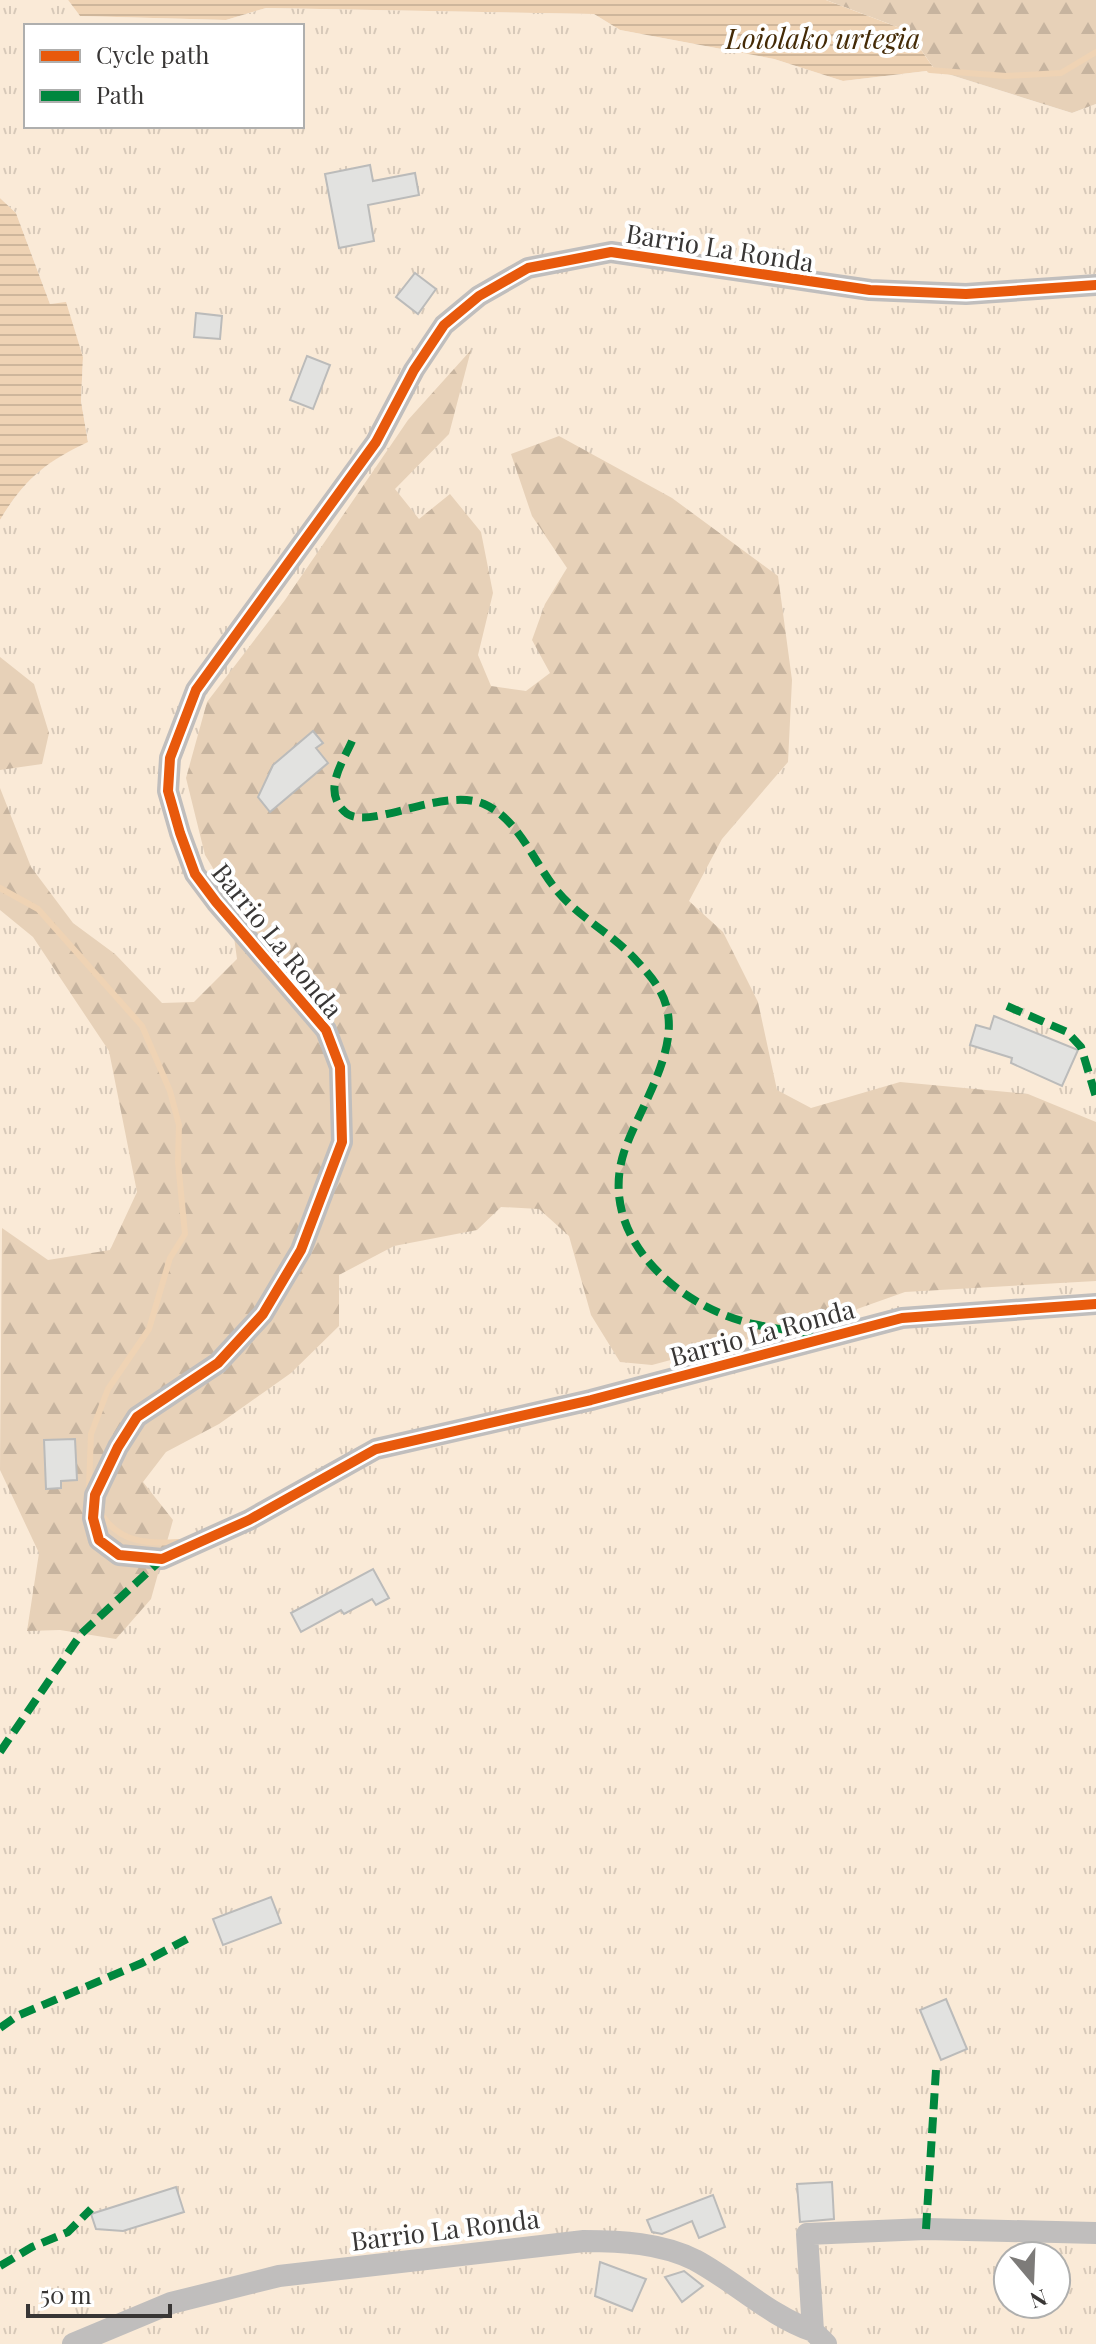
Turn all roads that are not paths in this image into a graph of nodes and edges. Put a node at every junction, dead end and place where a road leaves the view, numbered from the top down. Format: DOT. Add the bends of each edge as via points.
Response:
graph roads {
  1 [pos="1096,285"];
  2 [pos="1096,1304"];
  3 [pos="1096,2233"];
  4 [pos="819,2337"];
  5 [pos="73,2344"];
  1 -- 2 [label="street, Barrio La Ronda" via="966,294 870,290 611,252 528,268 479,296 444,325 376,442 196,690 170,758 168,791 195,874 326,1030 340,1067 342,1142 301,1250 263,1314 218,1363 137,1417 95,1495 93,1518 99,1540 119,1555 162,1559 249,1520 376,1449 591,1400 902,1318"];
  3 -- 4 [label="street, Barrio La Ronda" via="926,2229 807,2234"];
  4 -- 5 [label="street, Barrio La Ronda" via="675,2252 621,2241 584,2241 279,2276 171,2303"];
}
